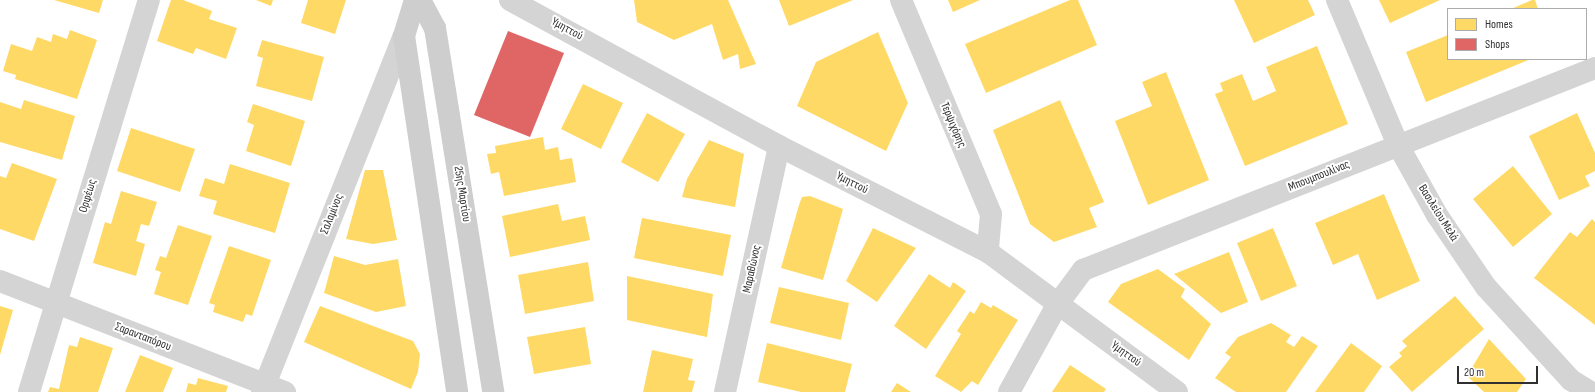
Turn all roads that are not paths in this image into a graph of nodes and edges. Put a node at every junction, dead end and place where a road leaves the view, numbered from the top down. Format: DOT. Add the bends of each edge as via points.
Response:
graph roads {
  1 [pos="149,0"];
  2 [pos="414,0"];
  3 [pos="420,0"];
  4 [pos="901,0"];
  5 [pos="1337,0"];
  6 [pos="528,3"];
  7 [pos="404,36"];
  8 [pos="1595,68"];
  9 [pos="1398,145"];
  10 [pos="779,146"];
  11 [pos="988,252"];
  12 [pos="0,281"];
  13 [pos="54,302"];
  14 [pos="1057,305"];
  15 [pos="1567,386"];
  16 [pos="263,388"];
  17 [pos="29,392"];
  18 [pos="285,392"];
  19 [pos="457,392"];
  20 [pos="493,392"];
  21 [pos="725,392"];
  22 [pos="1009,392"];
  23 [pos="1177,392"];
  24 [pos="1590,392"];
  1 -- 13 [label="street, Ορφέως"];
  2 -- 7 [label="street"];
  3 -- 20 [label="street, 25ης Μαρτίου" via="435,28"];
  4 -- 11 [label="street, Τερψιχόρης" via="991,214"];
  5 -- 9 [label="street, Βασιλείου Μελά"];
  6 -- 10 [label="street, Υμηττού"];
  7 -- 16 [label="street, Σαλαμίνος"];
  7 -- 19 [label="street"];
  8 -- 9 [label="street, Μπουμπουλίνας"];
  9 -- 14 [label="street, Μπουμπουλίνας" via="1083,270"];
  9 -- 15 [label="street, Βασιλείου Μελά" via="1437,215 1486,287"];
  10 -- 11 [label="street, Υμηττού"];
  10 -- 21 [label="street, Μαραθώνος"];
  11 -- 14 [label="street, Υμηττού"];
  12 -- 13 [label="street, Σαρανταπόρου"];
  13 -- 16 [label="street, Σαρανταπόρου"];
  13 -- 17 [label="street, Ορφέως"];
  14 -- 22 [label="street, Μπουμπουλίνας"];
  14 -- 23 [label="street, Υμηττού"];
  15 -- 24 [label="street, Βασιλείου Μελά"];
  16 -- 18 [label="street, Σαρανταπόρου"];
}
